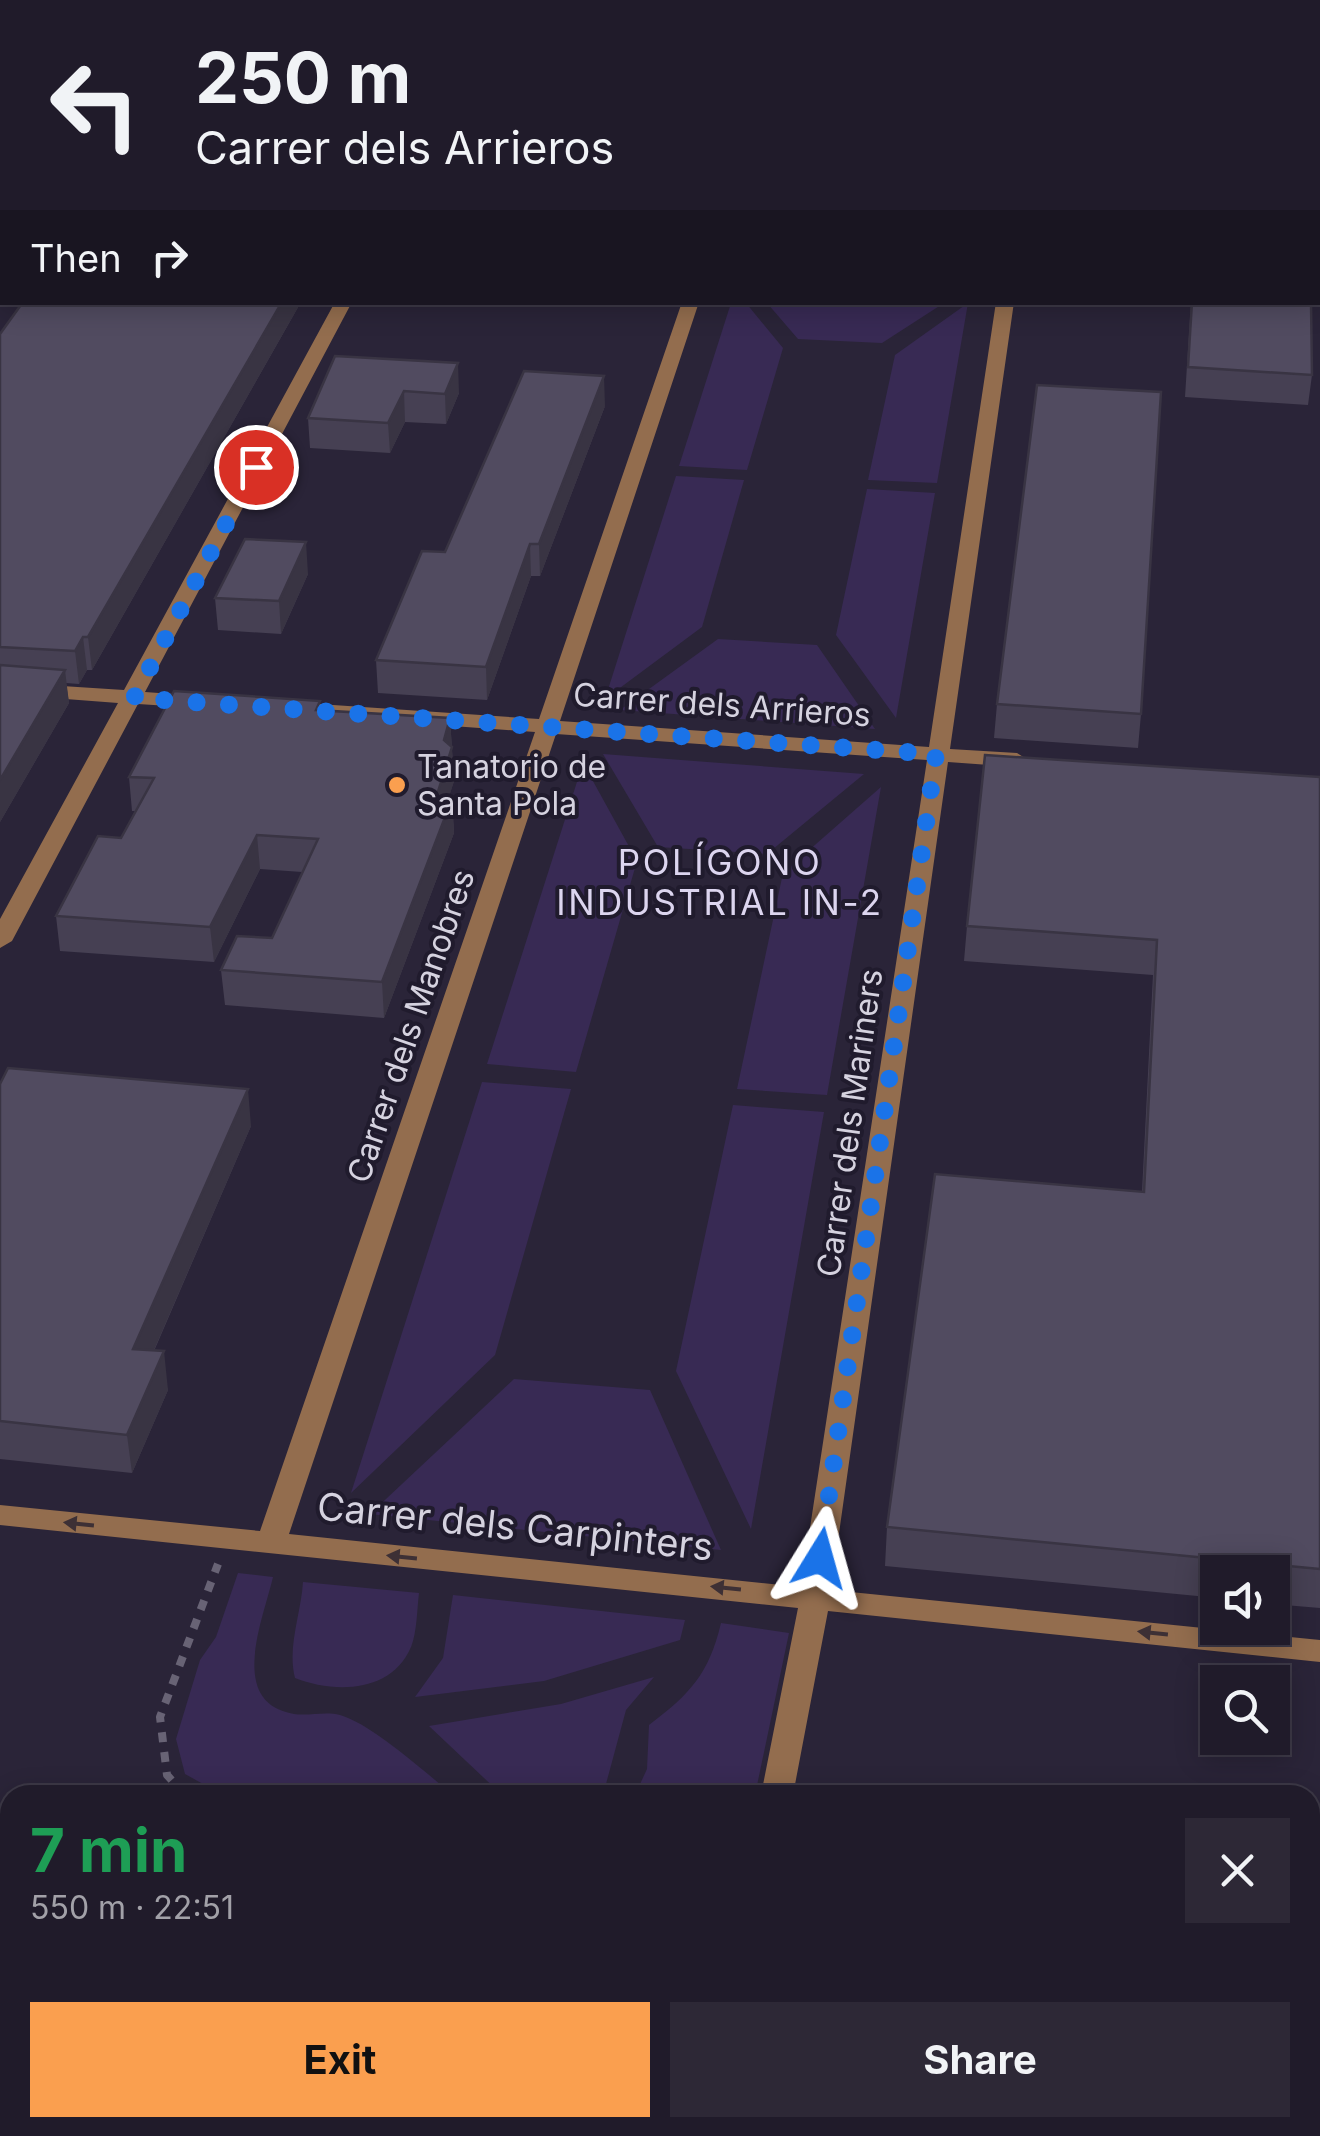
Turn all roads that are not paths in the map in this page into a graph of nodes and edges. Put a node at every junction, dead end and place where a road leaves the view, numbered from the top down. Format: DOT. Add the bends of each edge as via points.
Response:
graph roads {
  1 [pos="342,305"];
  2 [pos="691,305"];
  3 [pos="1004,305"];
  4 [pos="0,688"];
  5 [pos="134,698"];
  6 [pos="232,704"];
  7 [pos="272,706"];
  8 [pos="548,724"];
  9 [pos="936,754"];
  10 [pos="1032,761"];
  11 [pos="0,942"];
  12 [pos="0,1515"];
  13 [pos="271,1544"];
  14 [pos="814,1597"];
  15 [pos="1320,1652"];
  16 [pos="779,1785"];
  1 -- 5 [label="street"];
  2 -- 8 [label="street, Carrer dels Manobres"];
  3 -- 9 [label="street, Carrer dels Mariners"];
  4 -- 5 [label="street"];
  5 -- 6 [label="street"];
  5 -- 11 [label="street"];
  7 -- 8 [label="street, Carrer dels Arrieros"];
  8 -- 9 [label="street, Carrer dels Arrieros"];
  8 -- 13 [label="street, Carrer dels Manobres"];
  9 -- 10 [label="street, Carrer dels Arrieros"];
  9 -- 14 [label="street, Carrer dels Mariners"];
  13 -- 12 [label="street, Carrer dels Carpinters, one-way"];
  14 -- 13 [label="street, Carrer dels Carpinters, one-way"];
  15 -- 14 [label="street, Carrer dels Carpinters, one-way"];
  14 -- 16 [label="street, Carrer dels Mariners"];
}
